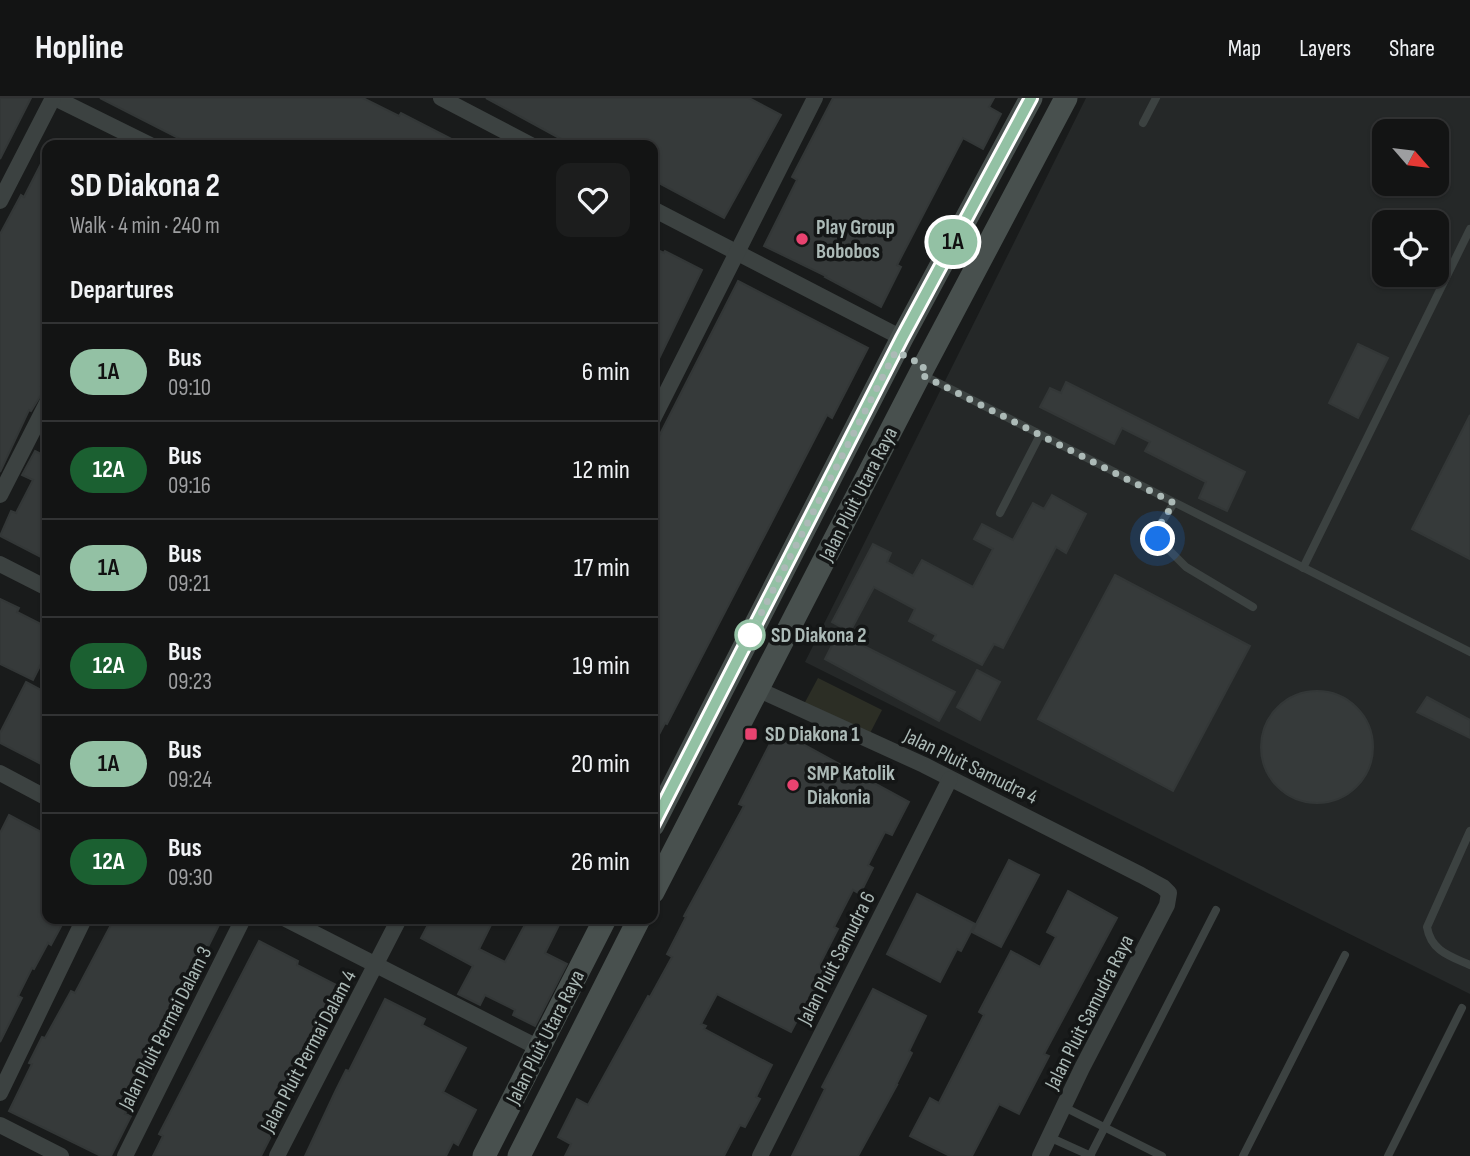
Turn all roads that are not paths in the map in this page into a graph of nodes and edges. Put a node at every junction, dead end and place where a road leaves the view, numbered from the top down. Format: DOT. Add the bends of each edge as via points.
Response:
graph roads {
  1 [pos="54,98"];
  2 [pos="441,98"];
  3 [pos="815,98"];
  4 [pos="1031,98"];
  5 [pos="1039,98"];
  6 [pos="1156,98"];
  7 [pos="1063,104"];
  8 [pos="1143,123"];
  9 [pos="140,140"];
  10 [pos="521,140"];
  11 [pos="0,201"];
  12 [pos="658,212"];
  13 [pos="1470,229"];
  14 [pos="737,251"];
  15 [pos="899,344"];
  16 [pos="922,370"];
  17 [pos="658,405"];
  18 [pos="42,413"];
  19 [pos="1041,435"];
  20 [pos="0,495"];
  21 [pos="1174,503"];
  22 [pos="1000,513"];
  23 [pos="0,564"];
  24 [pos="1303,568"];
  25 [pos="42,585"];
  26 [pos="1253,607"];
  27 [pos="1470,652"];
  28 [pos="757,689"];
  29 [pos="0,774"];
  30 [pos="950,779"];
  31 [pos="42,795"];
  32 [pos="658,815"];
  33 [pos="1470,831"];
  34 [pos="658,882"];
  35 [pos="1163,887"];
  36 [pos="1216,910"];
  37 [pos="82,924"];
  38 [pos="241,924"];
  39 [pos="296,924"];
  40 [pos="397,924"];
  41 [pos="602,924"];
  42 [pos="636,924"];
  43 [pos="1345,955"];
  44 [pos="377,965"];
  45 [pos="1470,965"];
  46 [pos="1462,1009"];
  47 [pos="539,1048"];
  48 [pos="0,1093"];
  49 [pos="1064,1107"];
  50 [pos="0,1125"];
  51 [pos="1105,1126"];
  52 [pos="1049,1137"];
  53 [pos="492,1153"];
  54 [pos="61,1156"];
  55 [pos="125,1156"];
  56 [pos="277,1156"];
  57 [pos="519,1156"];
  58 [pos="760,1156"];
  59 [pos="1040,1156"];
  60 [pos="1091,1156"];
  61 [pos="1162,1156"];
  62 [pos="1243,1156"];
  63 [pos="1388,1156"];
  1 -- 9 [label="street"];
  1 -- 11 [label="street"];
  2 -- 10 [label="street"];
  3 -- 14 [label="street"];
  4 -- 15 [label="street, Jalan Pluit Utara Raya"];
  5 -- 7 [label="street"];
  6 -- 8 [label="lane"];
  7 -- 16 [label="street, Jalan Pluit Utara Raya"];
  12 -- 14 [label="street"];
  13 -- 24 [label="lane"];
  14 -- 15 [label="street"];
  14 -- 17 [label="street"];
  15 -- 16 [label="street"];
  15 -- 32 [label="street, Jalan Pluit Utara Raya"];
  16 -- 19 [label="lane"];
  16 -- 28 [label="street, Jalan Pluit Utara Raya"];
  18 -- 20 [label="street"];
  19 -- 21 [label="lane"];
  19 -- 22 [label="lane"];
  21 -- 24 [label="lane"];
  21 -- 26 [label="lane" via="1161,523 1158,539 1186,567"];
  23 -- 25 [label="street"];
  24 -- 27 [label="lane"];
  28 -- 30 [label="street, Jalan Pluit Samudra 4"];
  28 -- 34 [label="street, Jalan Pluit Utara Raya"];
  29 -- 31 [label="street"];
  30 -- 35 [label="street, Jalan Pluit Samudra 4"];
  30 -- 58 [label="street, Jalan Pluit Samudra 6"];
  33 -- 45 [label="lane" via="1427,928 1436,949"];
  35 -- 49 [label="street, Jalan Pluit Samudra Raya" via="1169,893 1167,905"];
  36 -- 51 [label="lane"];
  37 -- 48 [label="street"];
  38 -- 55 [label="street, Jalan Pluit Permai Dalam 3"];
  39 -- 44 [label="street"];
  40 -- 44 [label="street, Jalan Pluit Permai Dalam 4"];
  41 -- 47 [label="street, Jalan Pluit Utara Raya"];
  42 -- 57 [label="street, Jalan Pluit Utara Raya"];
  43 -- 62 [label="lane"];
  44 -- 47 [label="street"];
  44 -- 56 [label="street, Jalan Pluit Permai Dalam 4"];
  46 -- 63 [label="lane"];
  47 -- 53 [label="street, Jalan Pluit Utara Raya"];
  49 -- 51 [label="lane"];
  49 -- 52 [label="street, Jalan Pluit Samudra Raya"];
  50 -- 54 [label="street"];
  51 -- 60 [label="lane"];
  51 -- 61 [label="lane"];
  52 -- 59 [label="street, Jalan Pluit Samudra Raya"];
  52 -- 60 [label="lane"];
}
